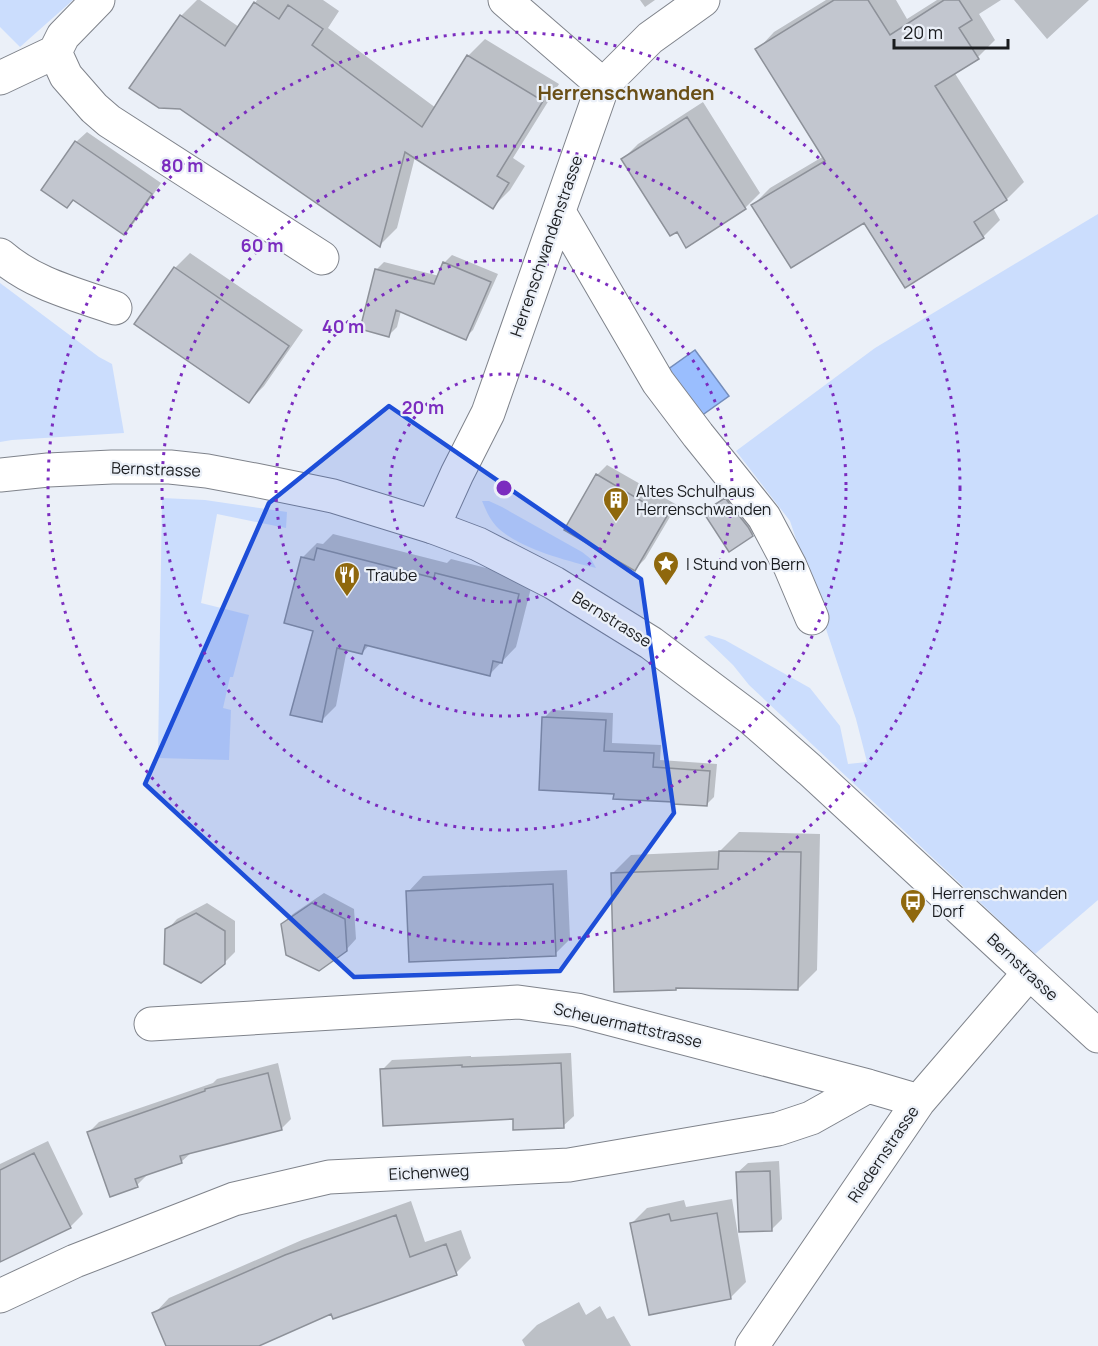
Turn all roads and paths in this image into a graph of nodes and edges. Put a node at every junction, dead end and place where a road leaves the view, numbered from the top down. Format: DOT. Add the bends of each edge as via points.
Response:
graph roads {
  1 [pos="98,0"];
  2 [pos="505,0"];
  3 [pos="703,0"];
  4 [pos="55,52"];
  5 [pos="0,78"];
  6 [pos="603,85"];
  7 [pos="559,212"];
  8 [pos="0,255"];
  9 [pos="322,258"];
  10 [pos="115,308"];
  11 [pos="0,475"];
  12 [pos="433,526"];
  13 [pos="812,618"];
  14 [pos="1029,973"];
  15 [pos="151,1024"];
  16 [pos="1098,1036"];
  17 [pos="868,1086"];
  18 [pos="919,1101"];
  19 [pos="0,1296"];
  20 [pos="752,1346"];
  1 -- 4 [label="street" via="63,36"];
  2 -- 6 [label="street"];
  3 -- 6 [label="street, Herrenschwandenstrasse" via="650,38"];
  4 -- 5 [label="street"];
  4 -- 9 [label="street" via="66,76 109,121"];
  6 -- 7 [label="street, Herrenschwandenstrasse"];
  7 -- 12 [label="street, Herrenschwandenstrasse" via="488,413"];
  7 -- 13 [label="street" via="658,382 764,517"];
  8 -- 10 [label="street" via="44,283"];
  11 -- 12 [label="street, Bernstrasse" via="112,467 207,471 333,496"];
  12 -- 14 [label="street, Bernstrasse" via="554,583 660,650 752,719"];
  14 -- 16 [label="street, Bernstrasse"];
  14 -- 18 [label="street, Riedernstrasse"];
  15 -- 17 [label="street, Scheuermattstrasse" via="519,1002 577,1010"];
  17 -- 18 [label="street, Scheuermattstrasse"];
  17 -- 19 [label="street, Eichenweg" via="811,1118 778,1129 569,1165 329,1177 234,1199 75,1260"];
  18 -- 20 [label="street, Riedernstrasse"];
}
